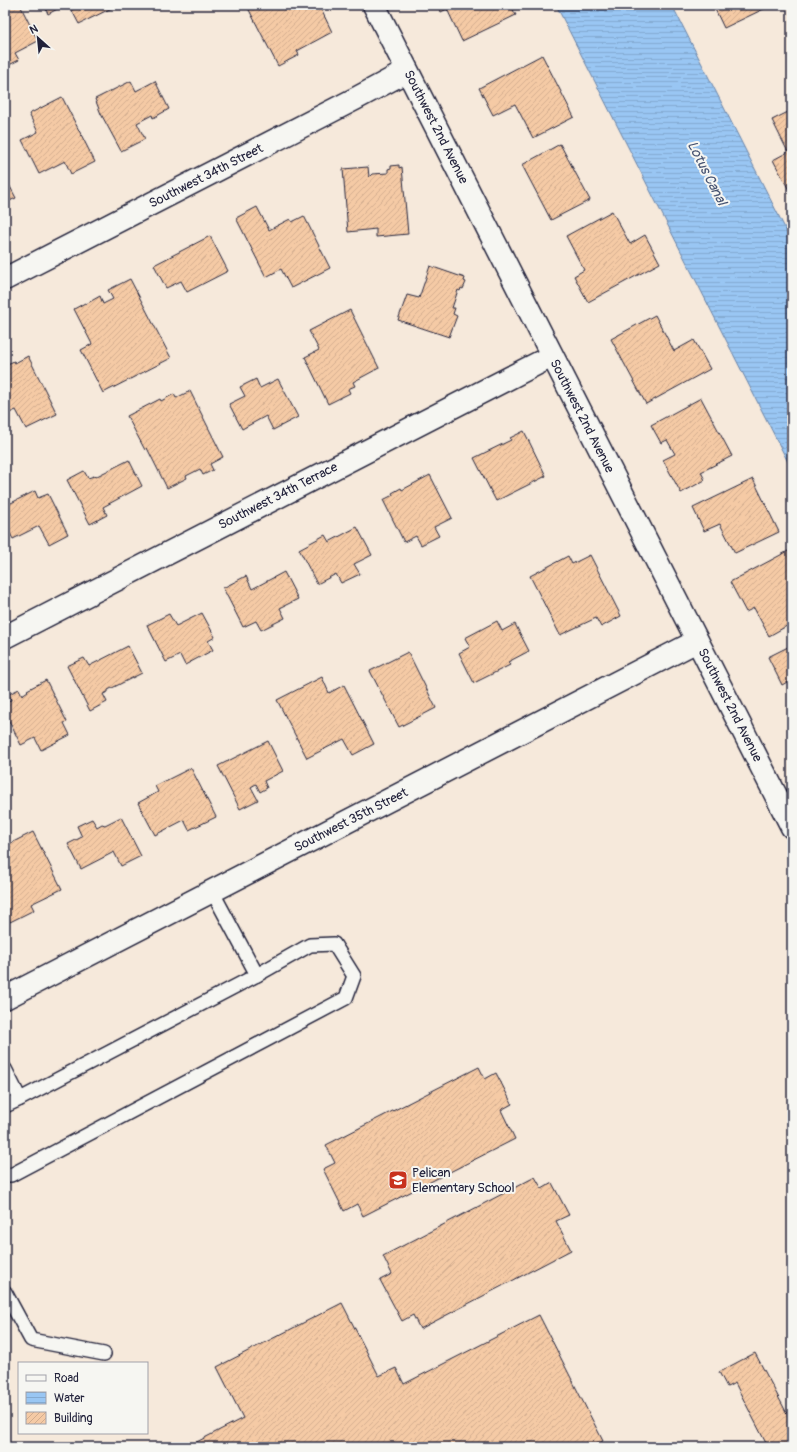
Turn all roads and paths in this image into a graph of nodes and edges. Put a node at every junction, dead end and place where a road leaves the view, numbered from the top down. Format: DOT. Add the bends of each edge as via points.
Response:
graph roads {
  1 [pos="374,5"];
  2 [pos="407,71"];
  3 [pos="5,279"];
  4 [pos="552,356"];
  5 [pos="5,637"];
  6 [pos="697,641"];
  7 [pos="792,827"];
  8 [pos="212,891"];
  9 [pos="257,975"];
  10 [pos="5,998"];
  11 [pos="5,1069"];
  12 [pos="20,1099"];
  13 [pos="5,1106"];
  14 [pos="5,1175"];
  15 [pos="5,1292"];
  16 [pos="104,1354"];
  1 -- 2 [label="street, Southwest 2nd Avenue"];
  2 -- 3 [label="street, Southwest 34th Street"];
  2 -- 4 [label="street, Southwest 2nd Avenue"];
  4 -- 5 [label="street, Southwest 34th Terrace"];
  4 -- 6 [label="street, Southwest 2nd Avenue"];
  6 -- 7 [label="street, Southwest 2nd Avenue"];
  6 -- 8 [label="street, Southwest 35th Street"];
  8 -- 9 [label="lane"];
  8 -- 10 [label="street, Southwest 35th Street"];
  9 -- 12 [label="lane"];
  9 -- 14 [label="lane" via="310,945 334,944 354,976 346,998 11,1175"];
  11 -- 12 [label="lane"];
  12 -- 13 [label="lane"];
  15 -- 16 [label="lane" via="31,1340"];
}
